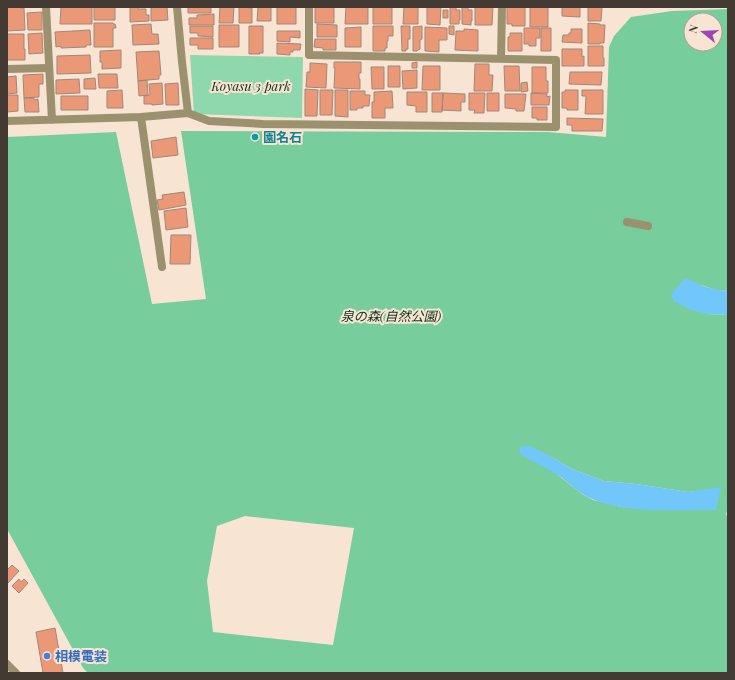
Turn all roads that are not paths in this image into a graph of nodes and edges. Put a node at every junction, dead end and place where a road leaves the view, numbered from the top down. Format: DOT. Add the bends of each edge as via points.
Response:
graph roads {
  1 [pos="46,7"];
  2 [pos="178,7"];
  3 [pos="309,7"];
  4 [pos="502,7"];
  5 [pos="501,59"];
  6 [pos="49,68"];
  7 [pos="7,69"];
  8 [pos="188,113"];
  9 [pos="141,117"];
  10 [pos="52,120"];
  11 [pos="7,121"];
  12 [pos="627,222"];
  13 [pos="648,226"];
  14 [pos="162,266"];
  15 [pos="7,664"];
  16 [pos="16,673"];
  1 -- 6 [label="street"];
  2 -- 8 [label="street"];
  3 -- 5 [label="street" via="309,55"];
  4 -- 5 [label="street"];
  5 -- 8 [label="street" via="556,60 556,127 209,122"];
  6 -- 7 [label="street"];
  6 -- 10 [label="street"];
  8 -- 9 [label="street"];
  9 -- 10 [label="street"];
  9 -- 14 [label="street"];
  10 -- 11 [label="street"];
  12 -- 13 [label="street"];
  15 -- 16 [label="street"];
}
